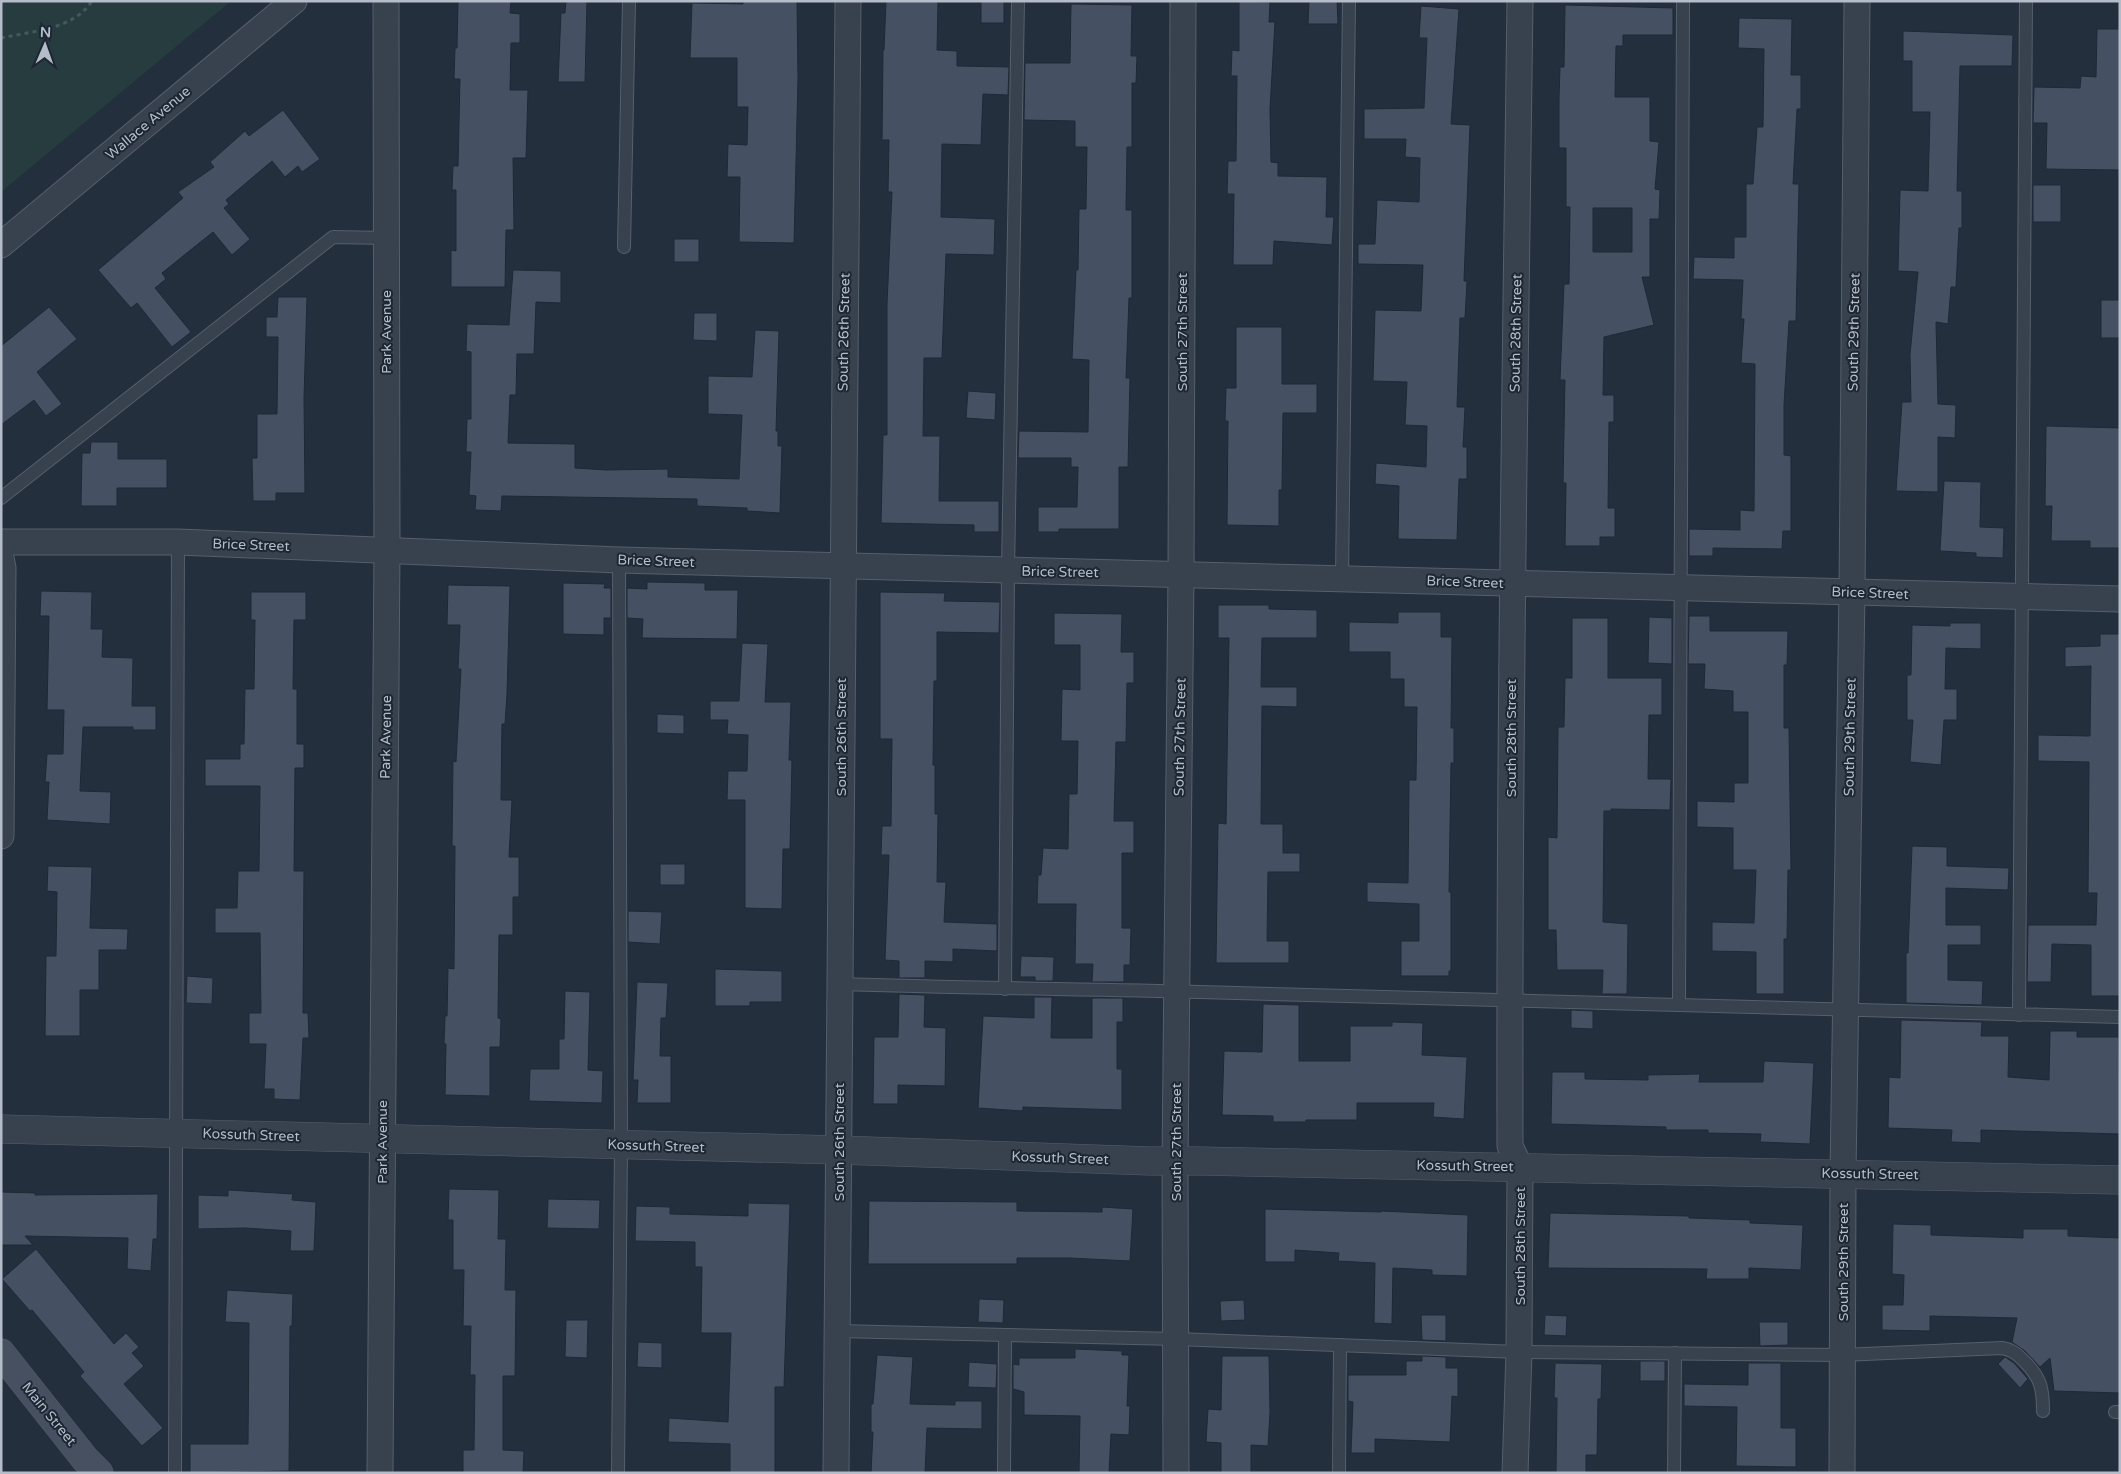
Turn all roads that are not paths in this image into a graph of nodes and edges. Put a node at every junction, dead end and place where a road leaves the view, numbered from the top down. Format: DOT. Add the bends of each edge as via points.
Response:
graph roads {
  1 [pos="294,1"];
  2 [pos="386,1"];
  3 [pos="629,1"];
  4 [pos="848,1"];
  5 [pos="1018,1"];
  6 [pos="1183,1"];
  7 [pos="1349,1"];
  8 [pos="1520,1"];
  9 [pos="1683,1"];
  10 [pos="1857,1"];
  11 [pos="2026,1"];
  12 [pos="386,238"];
  13 [pos="1,245"];
  14 [pos="624,247"];
  15 [pos="1,498"];
  16 [pos="1,542"];
  17 [pos="178,542"];
  18 [pos="388,550"];
  19 [pos="1,558"];
  20 [pos="619,560"];
  21 [pos="842,566"];
  22 [pos="1008,570"];
  23 [pos="1181,575"];
  24 [pos="1342,579"];
  25 [pos="1512,584"];
  26 [pos="1680,588"];
  27 [pos="1852,592"];
  28 [pos="2021,596"];
  29 [pos="2120,599"];
  30 [pos="1,836"];
  31 [pos="840,984"];
  32 [pos="1005,989"];
  33 [pos="1177,991"];
  34 [pos="1510,1000"];
  35 [pos="1679,1006"];
  36 [pos="1846,1011"];
  37 [pos="2019,1015"];
  38 [pos="2120,1017"];
  39 [pos="1,1129"];
  40 [pos="177,1133"];
  41 [pos="382,1138"];
  42 [pos="620,1145"];
  43 [pos="839,1150"];
  44 [pos="1175,1161"];
  45 [pos="1520,1167"];
  46 [pos="1843,1174"];
  47 [pos="2120,1180"];
  48 [pos="837,1331"];
  49 [pos="1005,1335"];
  50 [pos="1176,1339"];
  51 [pos="1340,1345"];
  52 [pos="1519,1352"];
  53 [pos="1,1353"];
  54 [pos="1675,1353"];
  55 [pos="1842,1354"];
  56 [pos="2043,1411"];
  57 [pos="87,1468"];
  58 [pos="175,1473"];
  59 [pos="380,1473"];
  60 [pos="618,1473"];
  61 [pos="836,1473"];
  62 [pos="1004,1473"];
  63 [pos="1176,1473"];
  64 [pos="1339,1473"];
  65 [pos="1515,1473"];
  66 [pos="1674,1473"];
  67 [pos="1842,1473"];
  1 -- 13 [label="street, Wallace Avenue"];
  2 -- 12 [label="street, Park Avenue"];
  3 -- 14 [label="lane"];
  4 -- 21 [label="street, South 26th Street"];
  5 -- 22 [label="lane"];
  6 -- 23 [label="street, South 27th Street"];
  7 -- 24 [label="lane"];
  8 -- 25 [label="street, South 28th Street"];
  9 -- 26 [label="lane"];
  10 -- 27 [label="street, South 29th Street"];
  11 -- 28 [label="lane"];
  12 -- 15 [label="lane" via="333,237"];
  12 -- 18 [label="street, Park Avenue"];
  16 -- 17 [label="street, Brice Street"];
  17 -- 18 [label="street, Brice Street"];
  17 -- 40 [label="lane"];
  18 -- 20 [label="street, Brice Street"];
  18 -- 41 [label="street, Park Avenue"];
  19 -- 30 [label="street"];
  20 -- 21 [label="street, Brice Street"];
  20 -- 42 [label="lane"];
  21 -- 22 [label="street, Brice Street"];
  21 -- 31 [label="street, South 26th Street"];
  22 -- 23 [label="street, Brice Street"];
  22 -- 32 [label="lane"];
  23 -- 24 [label="street, Brice Street"];
  23 -- 33 [label="street, South 27th Street"];
  24 -- 25 [label="street, Brice Street"];
  25 -- 26 [label="street, Brice Street"];
  25 -- 34 [label="street, South 28th Street"];
  26 -- 27 [label="street, Brice Street"];
  26 -- 35 [label="lane"];
  27 -- 28 [label="street, Brice Street"];
  27 -- 36 [label="street, South 29th Street"];
  28 -- 29 [label="street, Brice Street"];
  28 -- 37 [label="lane"];
  31 -- 32 [label="lane"];
  31 -- 43 [label="street, South 26th Street"];
  32 -- 33 [label="lane"];
  33 -- 34 [label="lane"];
  33 -- 44 [label="street, South 27th Street"];
  34 -- 35 [label="lane"];
  34 -- 45 [label="street, South 28th Street" via="1510,1146"];
  35 -- 36 [label="lane"];
  36 -- 37 [label="lane"];
  36 -- 46 [label="street, South 29th Street"];
  37 -- 38 [label="lane"];
  39 -- 40 [label="street, Kossuth Street"];
  40 -- 41 [label="street, Kossuth Street"];
  40 -- 58 [label="lane"];
  41 -- 42 [label="street, Kossuth Street"];
  41 -- 59 [label="street, Park Avenue"];
  42 -- 43 [label="street, Kossuth Street"];
  42 -- 60 [label="lane"];
  43 -- 44 [label="street, Kossuth Street"];
  43 -- 48 [label="street, South 26th Street"];
  44 -- 45 [label="street, Kossuth Street"];
  44 -- 50 [label="street, South 27th Street"];
  45 -- 46 [label="street, Kossuth Street"];
  45 -- 52 [label="street, South 28th Street"];
  46 -- 47 [label="street, Kossuth Street"];
  46 -- 55 [label="street, South 29th Street"];
  48 -- 49 [label="lane"];
  48 -- 61 [label="street, South 26th Street"];
  49 -- 50 [label="lane"];
  49 -- 62 [label="lane"];
  50 -- 51 [label="lane"];
  50 -- 63 [label="street, South 27th Street"];
  51 -- 52 [label="lane"];
  51 -- 64 [label="lane"];
  52 -- 54 [label="lane"];
  52 -- 65 [label="street, South 28th Street"];
  53 -- 57 [label="main road, Main Street"];
  54 -- 55 [label="lane"];
  54 -- 66 [label="lane"];
  55 -- 56 [label="lane" via="2013,1350 2035,1372 2043,1393"];
  55 -- 67 [label="street, South 29th Street"];
}
